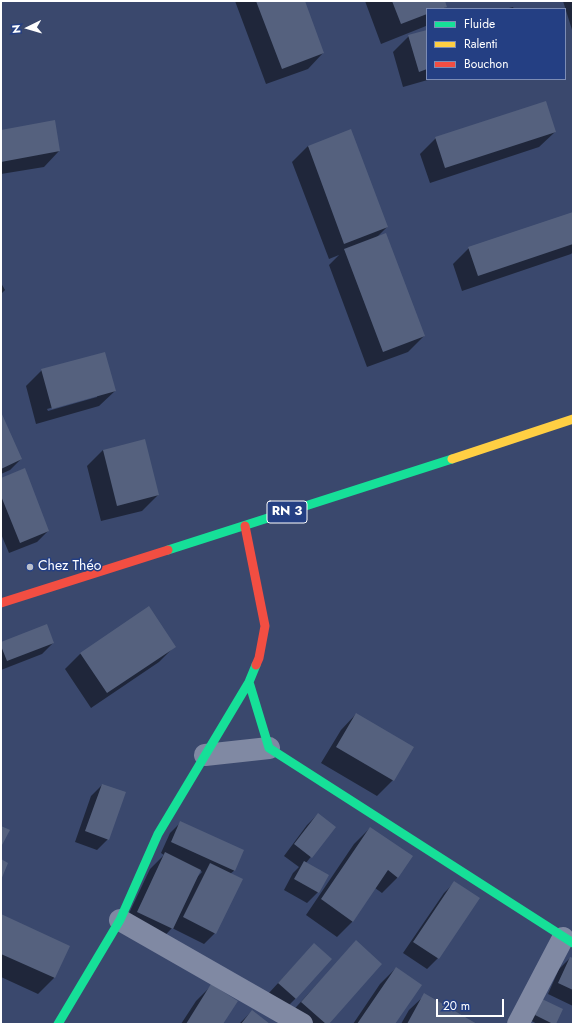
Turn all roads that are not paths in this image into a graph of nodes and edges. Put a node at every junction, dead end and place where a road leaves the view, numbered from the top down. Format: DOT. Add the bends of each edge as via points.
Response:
graph roads {
  1 [pos="573,419"];
  2 [pos="245,526"];
  3 [pos="1,603"];
  4 [pos="249,682"];
  5 [pos="269,748"];
  6 [pos="205,755"];
  7 [pos="120,920"];
  8 [pos="568,940"];
  9 [pos="58,1024"];
  10 [pos="302,1024"];
  11 [pos="518,1024"];
  1 -- 2 [label="street, RN 3"];
  2 -- 3 [label="street, RN 3"];
  2 -- 4 [label="street" via="265,626 259,658"];
  4 -- 5 [label="street"];
  4 -- 6 [label="street"];
  5 -- 6 [label="street"];
  5 -- 8 [label="street"];
  6 -- 7 [label="street" via="158,834"];
  7 -- 9 [label="street"];
  7 -- 10 [label="street"];
  8 -- 11 [label="street"];
}
